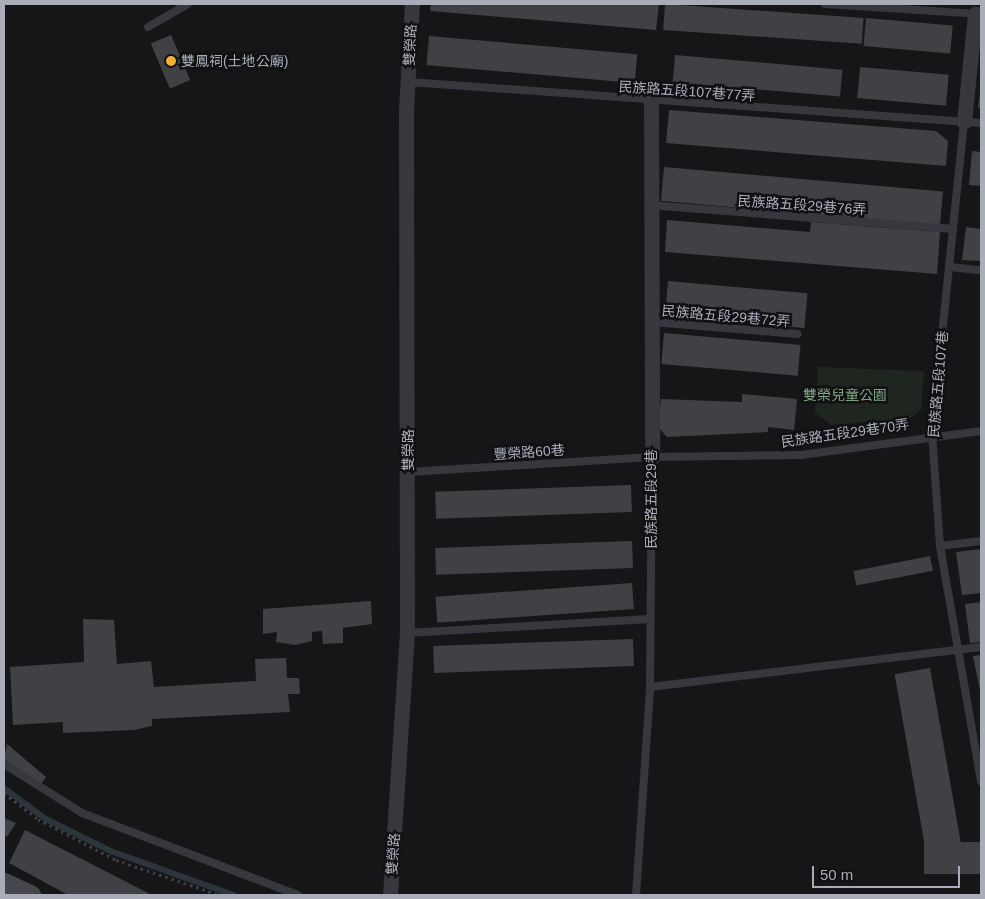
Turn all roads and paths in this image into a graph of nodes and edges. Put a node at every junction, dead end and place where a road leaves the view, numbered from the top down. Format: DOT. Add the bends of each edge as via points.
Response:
graph roads {
  1 [pos="188,4"];
  2 [pos="412,4"];
  3 [pos="825,4"];
  4 [pos="978,15"];
  5 [pos="148,27"];
  6 [pos="408,82"];
  7 [pos="651,102"];
  8 [pos="964,122"];
  9 [pos="981,123"];
  10 [pos="649,205"];
  11 [pos="953,229"];
  12 [pos="950,267"];
  13 [pos="981,270"];
  14 [pos="652,322"];
  15 [pos="798,334"];
  16 [pos="981,431"];
  17 [pos="932,434"];
  18 [pos="652,457"];
  19 [pos="408,472"];
  20 [pos="981,541"];
  21 [pos="940,546"];
  22 [pos="650,620"];
  23 [pos="407,634"];
  24 [pos="981,647"];
  25 [pos="959,650"];
  26 [pos="650,687"];
  27 [pos="977,752"];
  28 [pos="4,764"];
  29 [pos="981,781"];
  30 [pos="4,793"];
  31 [pos="220,895"];
  32 [pos="298,895"];
  33 [pos="390,895"];
  34 [pos="636,895"];
  1 -- 5 [label="lane"];
  2 -- 6 [label="street, 雙榮路"];
  3 -- 4 [label="lane"];
  4 -- 8 [label="street, 民族路五段107巷"];
  6 -- 7 [label="lane, 民族路五段107巷77弄"];
  6 -- 19 [label="street, 雙榮路"];
  7 -- 8 [label="lane, 民族路五段107巷77弄"];
  7 -- 10 [label="street, 民族路五段29巷"];
  8 -- 9 [label="lane, 民族路五段107巷77弄"];
  8 -- 11 [label="lane, 民族路五段107巷"];
  10 -- 11 [label="lane, 民族路五段29巷76弄"];
  10 -- 14 [label="street, 民族路五段29巷"];
  11 -- 12 [label="lane, 民族路五段107巷"];
  12 -- 13 [label="lane"];
  12 -- 17 [label="lane, 民族路五段107巷"];
  14 -- 15 [label="lane, 民族路五段29巷72弄"];
  14 -- 18 [label="street, 民族路五段29巷"];
  16 -- 17 [label="lane, 民族路五段29巷70弄"];
  17 -- 18 [label="lane, 民族路五段29巷70弄" via="801,455"];
  17 -- 21 [label="lane, 民族路五段107巷"];
  18 -- 19 [label="lane, 豐榮路60巷"];
  18 -- 22 [label="lane, 民族路五段29巷"];
  19 -- 23 [label="street, 雙榮路"];
  20 -- 21 [label="lane"];
  21 -- 25 [label="lane, 民族路五段107巷"];
  22 -- 23 [label="lane"];
  22 -- 26 [label="lane, 民族路五段29巷"];
  23 -- 33 [label="street, 雙榮路"];
  24 -- 25 [label="lane"];
  25 -- 26 [label="lane"];
  25 -- 27 [label="lane, 民族路五段107巷"];
  26 -- 34 [label="lane, 民族路五段29巷"];
  27 -- 29 [label="lane, 民族路五段107巷"];
  28 -- 32 [label="lane" via="82,813"];
  30 -- 31 [label="path" via="38,819 116,860"];
}
